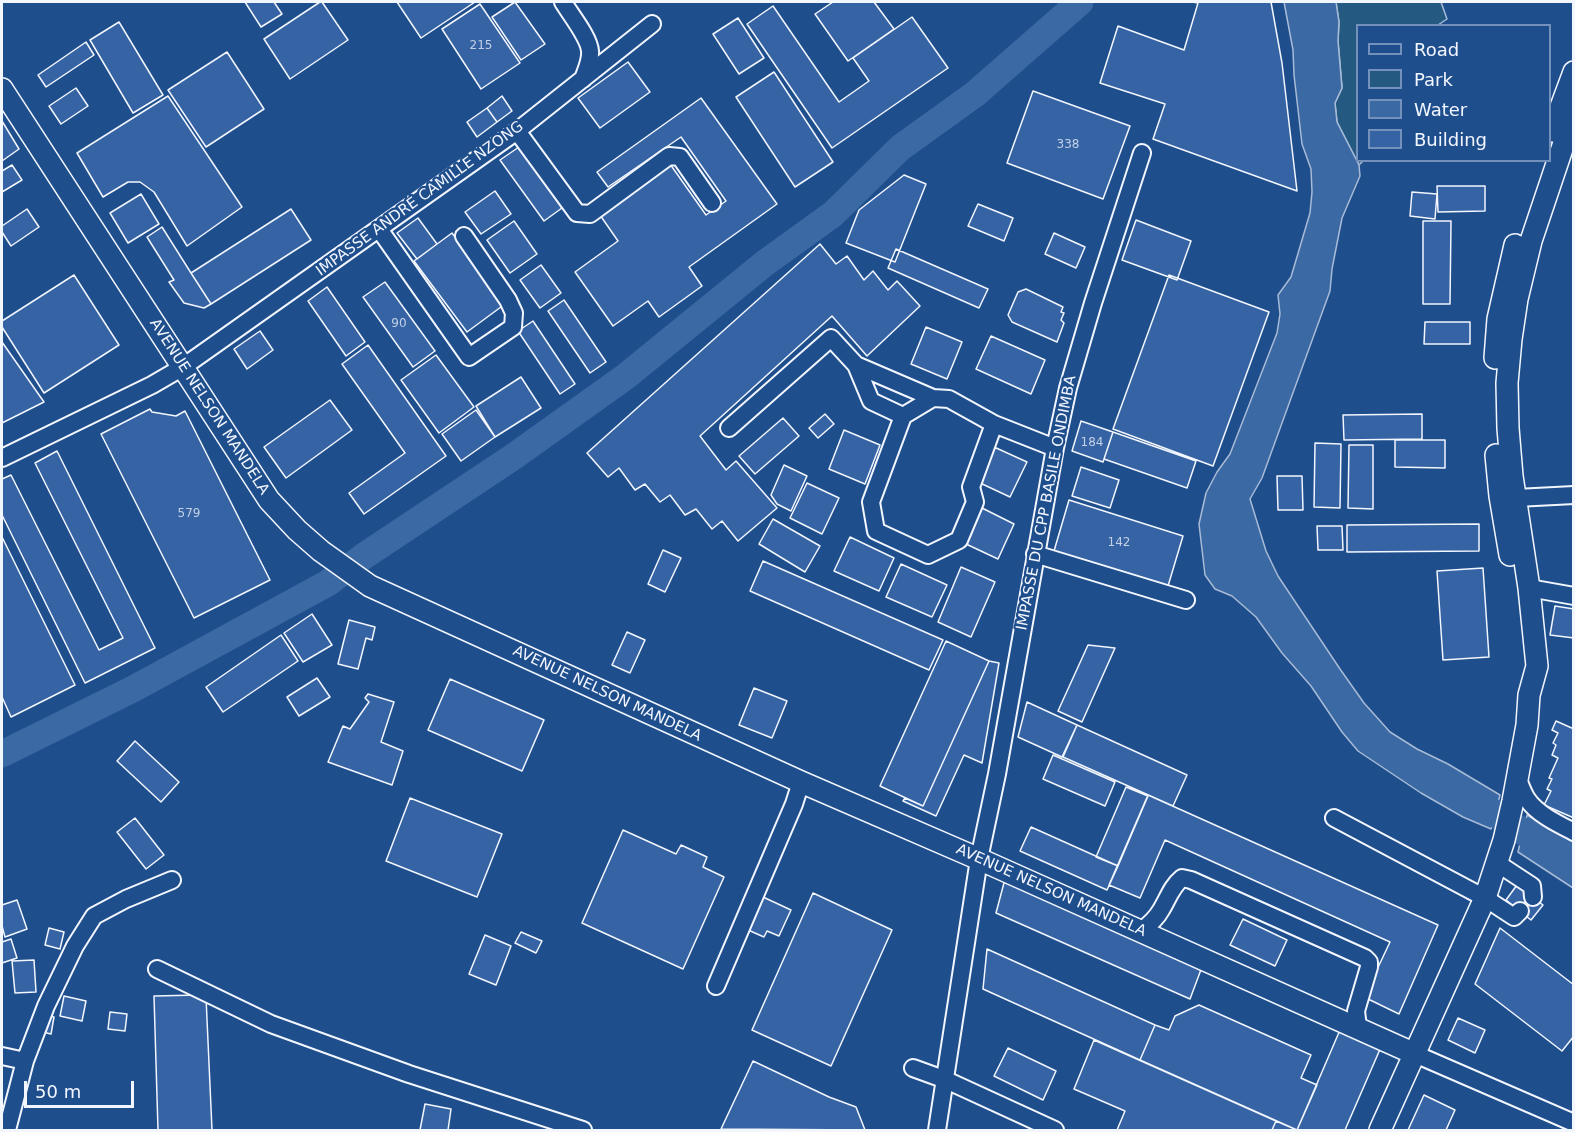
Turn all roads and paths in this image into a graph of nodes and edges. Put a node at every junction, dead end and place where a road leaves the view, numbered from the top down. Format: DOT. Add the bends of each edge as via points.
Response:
graph roads {
  1 [pos="562,2"];
  2 [pos="652,24"];
  3 [pos="1574,72"];
  4 [pos="582,80"];
  5 [pos="2,89"];
  6 [pos="1566,128"];
  7 [pos="517,131"];
  8 [pos="1142,153"];
  9 [pos="1541,162"];
  10 [pos="712,203"];
  11 [pos="379,229"];
  12 [pos="464,236"];
  13 [pos="856,365"];
  14 [pos="183,367"];
  15 [pos="933,398"];
  16 [pos="903,416"];
  17 [pos="994,424"];
  18 [pos="729,428"];
  19 [pos="1054,448"];
  20 [pos="2,458"];
  21 [pos="1574,495"];
  22 [pos="1516,498"];
  23 [pos="1035,554"];
  24 [pos="1529,588"];
  25 [pos="1574,596"];
  26 [pos="1186,600"];
  27 [pos="1529,695"];
  28 [pos="1517,777"];
  29 [pos="801,782"];
  30 [pos="1334,818"];
  31 [pos="1574,832"];
  32 [pos="979,859"];
  33 [pos="1497,863"];
  34 [pos="172,880"];
  35 [pos="1533,897"];
  36 [pos="1485,898"];
  37 [pos="1520,911"];
  38 [pos="1141,931"];
  39 [pos="157,969"];
  40 [pos="716,986"];
  41 [pos="1358,1027"];
  42 [pos="1415,1054"];
  43 [pos="2,1056"];
  44 [pos="25,1061"];
  45 [pos="913,1068"];
  46 [pos="946,1080"];
  47 [pos="1574,1123"];
  48 [pos="7,1131"];
  49 [pos="583,1131"];
  50 [pos="937,1131"];
  51 [pos="1055,1131"];
  52 [pos="1380,1131"];
  1 -- 4 [label="street" via="590,51"];
  2 -- 4 [label="street, IMPASSE ANDRÉ CAMILLE NZONG"];
  3 -- 6 [label="main road"];
  4 -- 7 [label="street, IMPASSE ANDRÉ CAMILLE NZONG"];
  5 -- 14 [label="main road, AVENUE NELSON MANDELA"];
  6 -- 22 [label="main road" via="1531,241 1510,339 1508,428"];
  7 -- 10 [label="street" via="577,213 590,214 669,156 680,157"];
  7 -- 11 [label="street, IMPASSE ANDRÉ CAMILLE NZONG"];
  8 -- 19 [label="street, IMPASSE DU CPP BASILE ONDIMBA" via="1093,303"];
  9 -- 27 [label="main road" via="1516,239 1498,320 1493,403 1500,496"];
  11 -- 12 [label="street" via="469,357 513,327 514,313"];
  11 -- 14 [label="street, IMPASSE ANDRÉ CAMILLE NZONG"];
  13 -- 15 [label="street"];
  13 -- 16 [label="street" via="871,401"];
  13 -- 18 [label="street" via="831,338"];
  14 -- 20 [label="street, IMPASSE ANDRÉ CAMILLE NZONG" via="152,386"];
  14 -- 29 [label="main road, AVENUE NELSON MANDELA" via="269,500 321,551 370,586"];
  15 -- 16 [label="street"];
  15 -- 17 [label="street" via="949,399"];
  16 -- 17 [label="street" via="872,502 876,531 928,555 959,540 975,502 970,487"];
  17 -- 19 [label="street"];
  19 -- 23 [label="street, IMPASSE DU CPP BASILE ONDIMBA"];
  21 -- 22 [label="street"];
  22 -- 24 [label="main road"];
  23 -- 26 [label="street"];
  23 -- 32 [label="street, IMPASSE DU CPP BASILE ONDIMBA"];
  24 -- 25 [label="street"];
  24 -- 27 [label="main road" via="1537,666"];
  27 -- 28 [label="main road"];
  28 -- 31 [label="street" via="1533,806"];
  28 -- 33 [label="main road"];
  29 -- 32 [label="main road, AVENUE NELSON MANDELA"];
  29 -- 40 [label="street"];
  30 -- 36 [label="street"];
  32 -- 38 [label="main road, AVENUE NELSON MANDELA"];
  32 -- 46 [label="street, IMPASSE DU CPP BASILE ONDIMBA"];
  33 -- 35 [label="street" via="1532,886"];
  33 -- 36 [label="main road"];
  34 -- 44 [label="street" via="94,916 46,1006"];
  36 -- 37 [label="street" via="1514,917"];
  36 -- 42 [label="main road"];
  38 -- 41 [label="main road, AVENUE NELSON MANDELA"];
  38 -- 41 [label="street" via="1153,922 1174,884 1182,879 1191,880 1365,958 1369,967 1356,1011"];
  39 -- 49 [label="street" via="271,1024"];
  41 -- 42 [label="main road, AVENUE NELSON MANDELA"];
  42 -- 47 [label="street"];
  42 -- 52 [label="main road"];
  43 -- 44 [label="street"];
  44 -- 48 [label="street"];
  45 -- 46 [label="street"];
  46 -- 50 [label="street, IMPASSE DU CPP BASILE ONDIMBA"];
  46 -- 51 [label="street"];
}
